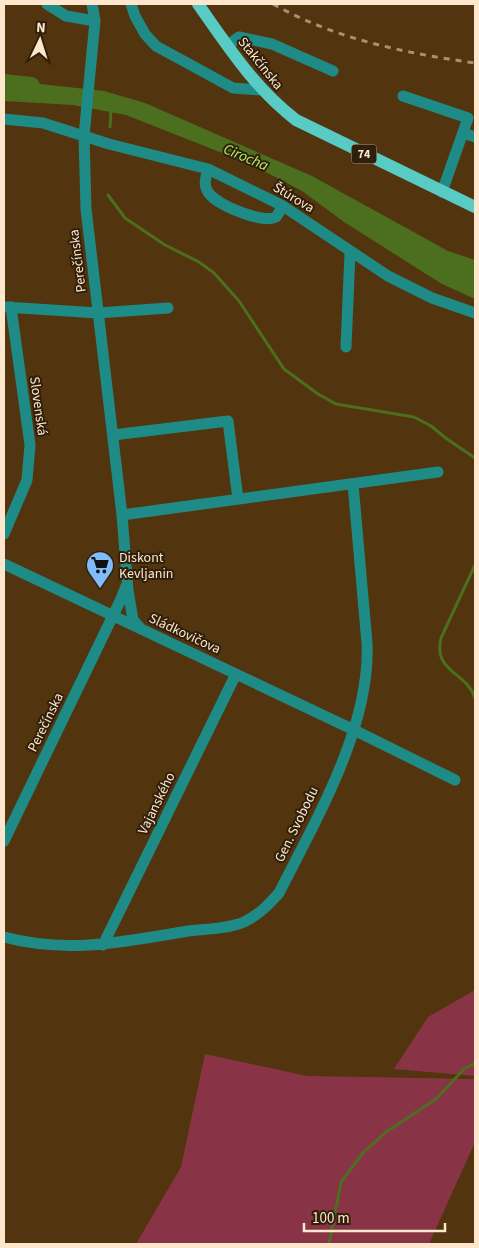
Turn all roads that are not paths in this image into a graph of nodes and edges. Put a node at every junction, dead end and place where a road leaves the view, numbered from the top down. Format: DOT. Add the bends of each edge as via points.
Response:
graph roads {
  1 [pos="47,4"];
  2 [pos="92,4"];
  3 [pos="131,4"];
  4 [pos="198,4"];
  5 [pos="95,21"];
  6 [pos="228,45"];
  7 [pos="333,71"];
  8 [pos="261,90"];
  9 [pos="403,96"];
  10 [pos="4,119"];
  11 [pos="84,132"];
  12 [pos="463,133"];
  13 [pos="475,137"];
  14 [pos="208,169"];
  15 [pos="442,192"];
  16 [pos="284,206"];
  17 [pos="475,207"];
  18 [pos="350,252"];
  19 [pos="8,307"];
  20 [pos="168,308"];
  21 [pos="98,313"];
  22 [pos="475,314"];
  23 [pos="346,347"];
  24 [pos="113,435"];
  25 [pos="438,472"];
  26 [pos="353,484"];
  27 [pos="238,499"];
  28 [pos="122,515"];
  29 [pos="4,534"];
  30 [pos="4,564"];
  31 [pos="128,572"];
  32 [pos="133,593"];
  33 [pos="130,607"];
  34 [pos="110,611"];
  35 [pos="141,629"];
  36 [pos="236,674"];
  37 [pos="354,730"];
  38 [pos="455,780"];
  39 [pos="4,841"];
  40 [pos="4,937"];
  41 [pos="103,945"];
  1 -- 5 [label="street" via="66,16"];
  2 -- 5 [label="street, Perečínska"];
  3 -- 8 [label="street" via="134,16 156,46 233,88"];
  4 -- 6 [label="main road, Stakčínska / 74"];
  5 -- 11 [label="street, Perečínska"];
  6 -- 7 [label="street" via="239,37 272,44"];
  6 -- 8 [label="main road, Stakčínska / 74"];
  8 -- 15 [label="main road, Stakčínska / 74" via="296,120"];
  9 -- 12 [label="street" via="468,118"];
  10 -- 11 [label="street, Štúrova"];
  11 -- 14 [label="street, Štúrova"];
  11 -- 21 [label="street, Perečínska" via="86,209"];
  12 -- 13 [label="street"];
  12 -- 15 [label="street"];
  14 -- 16 [label="street, Štúrova"];
  14 -- 16 [label="street" via="205,186 218,201 265,220 276,217"];
  15 -- 17 [label="main road, Stakčínska / 74"];
  16 -- 18 [label="street, Štúrova"];
  18 -- 22 [label="street, Štúrova" via="432,298"];
  18 -- 23 [label="street"];
  19 -- 21 [label="street"];
  19 -- 29 [label="street, Slovenská" via="30,446 26,480"];
  20 -- 21 [label="street"];
  21 -- 24 [label="street, Perečínska"];
  24 -- 27 [label="street" via="228,421"];
  24 -- 28 [label="street, Perečínska"];
  25 -- 26 [label="street"];
  26 -- 27 [label="street"];
  26 -- 37 [label="street, Gen. Svobodu" via="368,663"];
  27 -- 28 [label="street"];
  28 -- 31 [label="street, Perečínska"];
  30 -- 34 [label="street, Sládkovičova"];
  31 -- 32 [label="street, Perečínska"];
  31 -- 33 [label="street, Perečínska"];
  31 -- 34 [label="street, Perečínska" via="125,591"];
  32 -- 33 [label="street, Perečínska"];
  32 -- 35 [label="street, Perečínska"];
  33 -- 34 [label="street" via="121,616"];
  33 -- 35 [label="street, Perečínska" via="132,620"];
  34 -- 35 [label="street, Sládkovičova"];
  34 -- 39 [label="street, Perečínska"];
  35 -- 36 [label="street, Sládkovičova"];
  36 -- 37 [label="street, Sládkovičova"];
  36 -- 41 [label="street, Vajanského"];
  37 -- 38 [label="street, Sládkovičova"];
  37 -- 41 [label="street, Gen. Svobodu" via="288,876 279,893 264,909 243,922"];
  40 -- 41 [label="street, Gen. Svobodu" via="31,944 68,947"];
}
